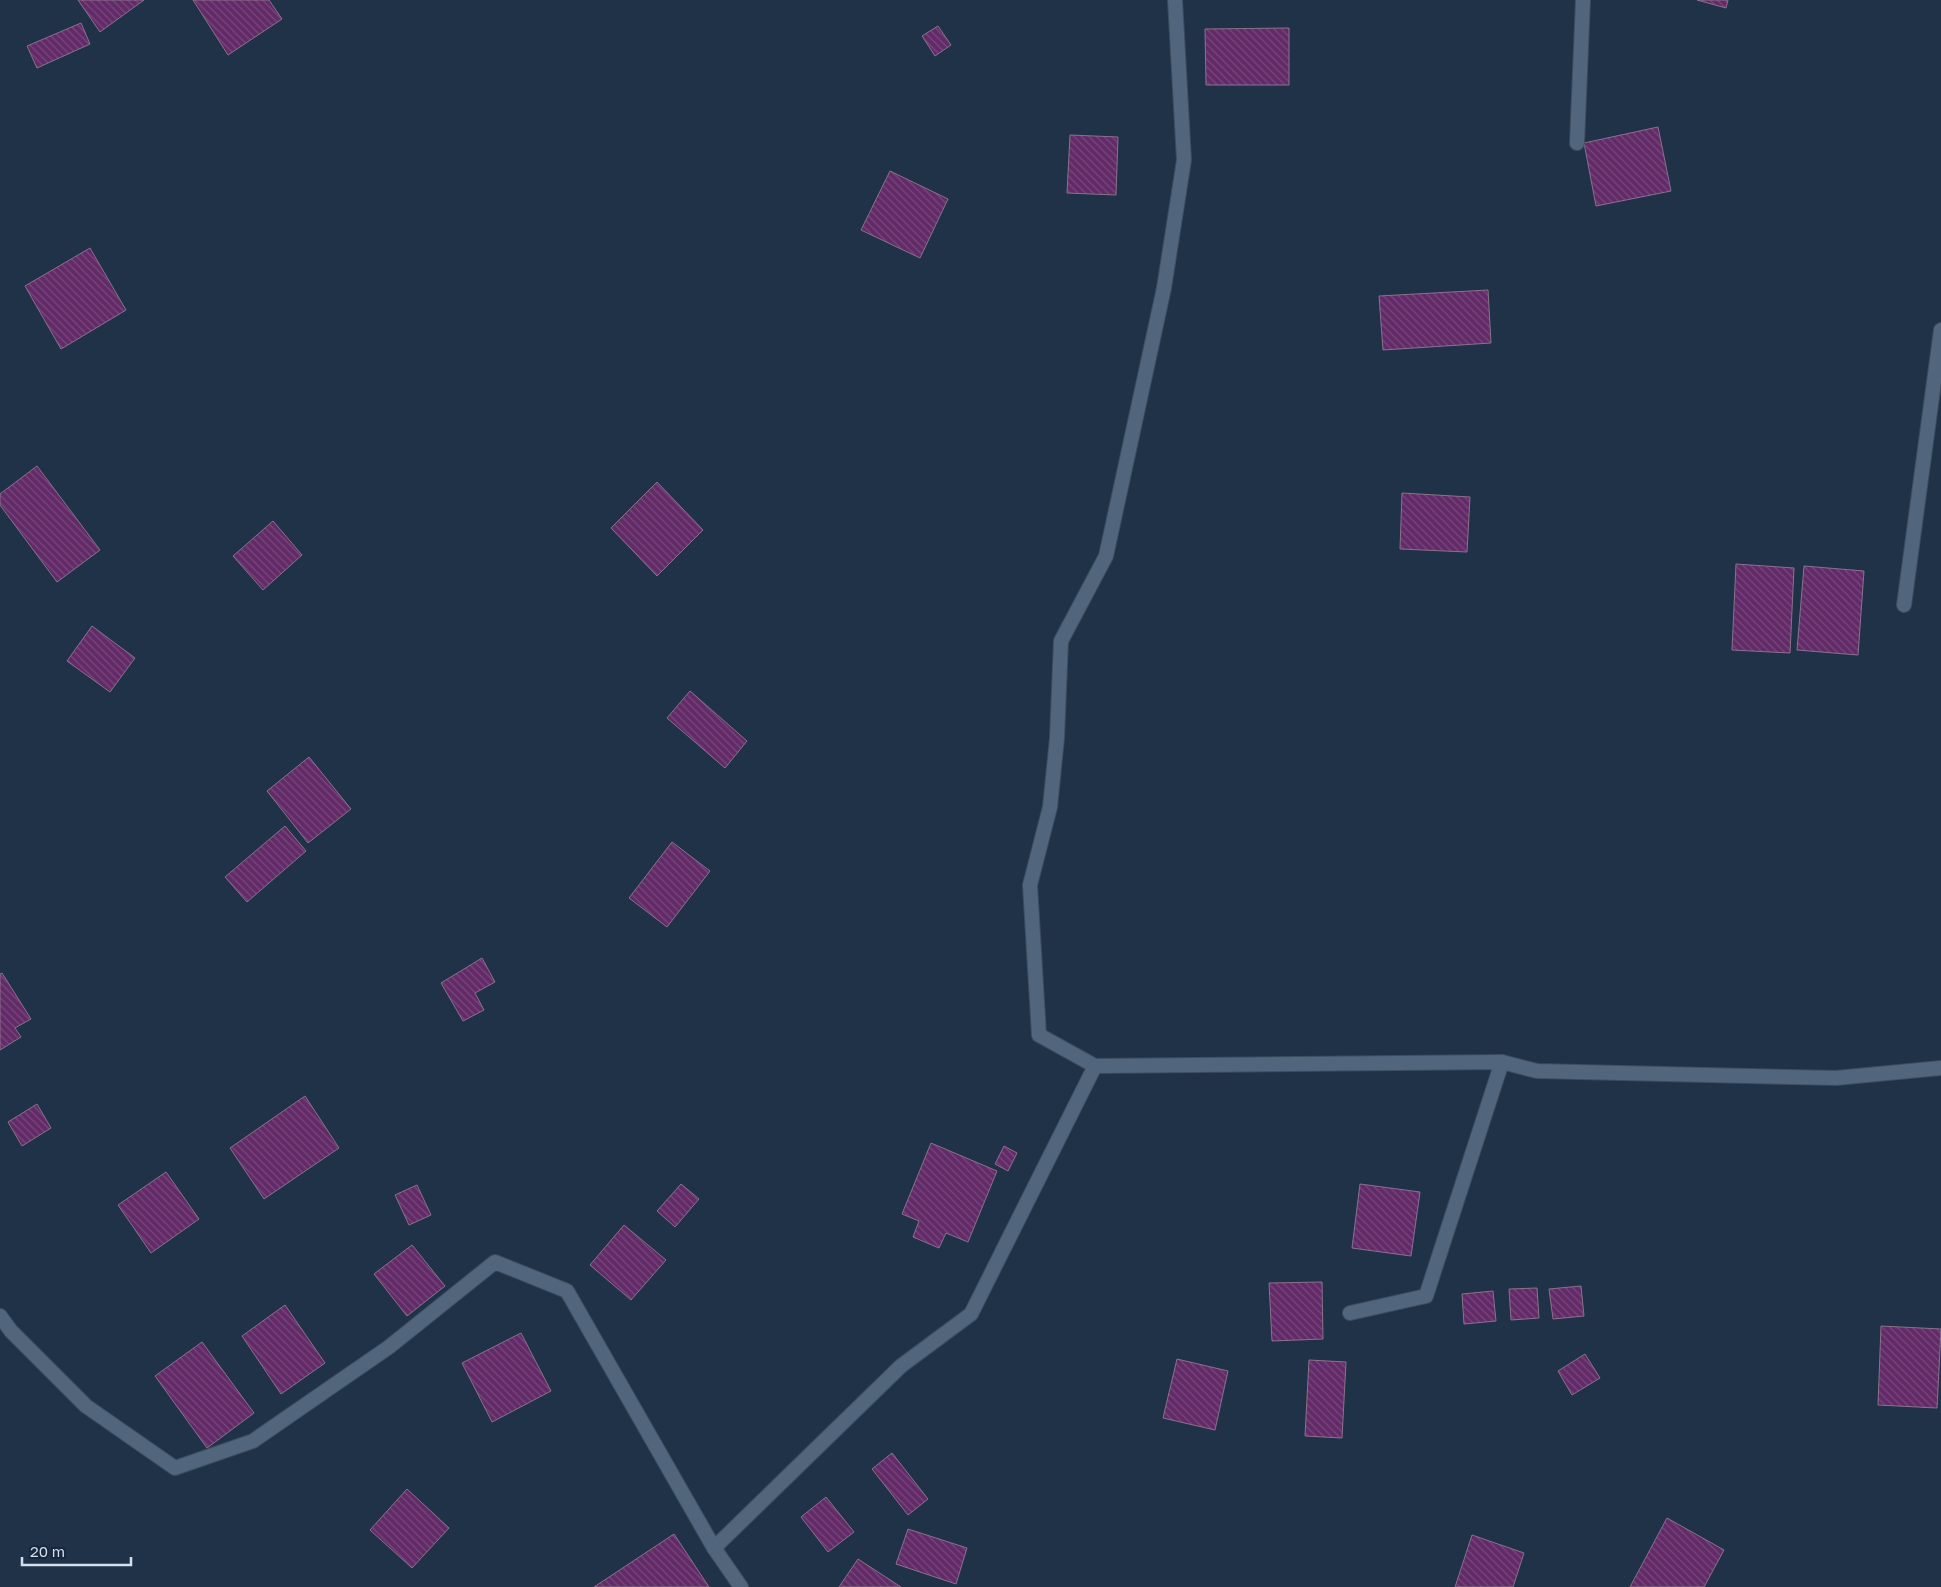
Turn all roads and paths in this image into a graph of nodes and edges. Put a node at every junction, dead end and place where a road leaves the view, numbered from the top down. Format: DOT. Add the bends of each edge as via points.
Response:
graph roads {
  1 [pos="1175,0"];
  2 [pos="1583,0"];
  3 [pos="1577,143"];
  4 [pos="1941,330"];
  5 [pos="1904,605"];
  6 [pos="1502,1062"];
  7 [pos="1095,1066"];
  8 [pos="1941,1068"];
  9 [pos="1350,1313"];
  10 [pos="0,1316"];
  11 [pos="714,1548"];
  12 [pos="740,1587"];
  1 -- 7 [label="street" via="1184,160 1165,278 1106,556 1061,641 1050,807 1030,885 1039,1035"];
  2 -- 3 [label="street"];
  4 -- 5 [label="street"];
  6 -- 7 [label="street"];
  6 -- 8 [label="street" via="1537,1071 1836,1078"];
  6 -- 9 [label="street" via="1426,1296"];
  7 -- 11 [label="street" via="972,1314 901,1366"];
  10 -- 11 [label="street" via="86,1406 175,1468 253,1441 389,1347 495,1262 567,1292"];
  11 -- 12 [label="street"];
}
